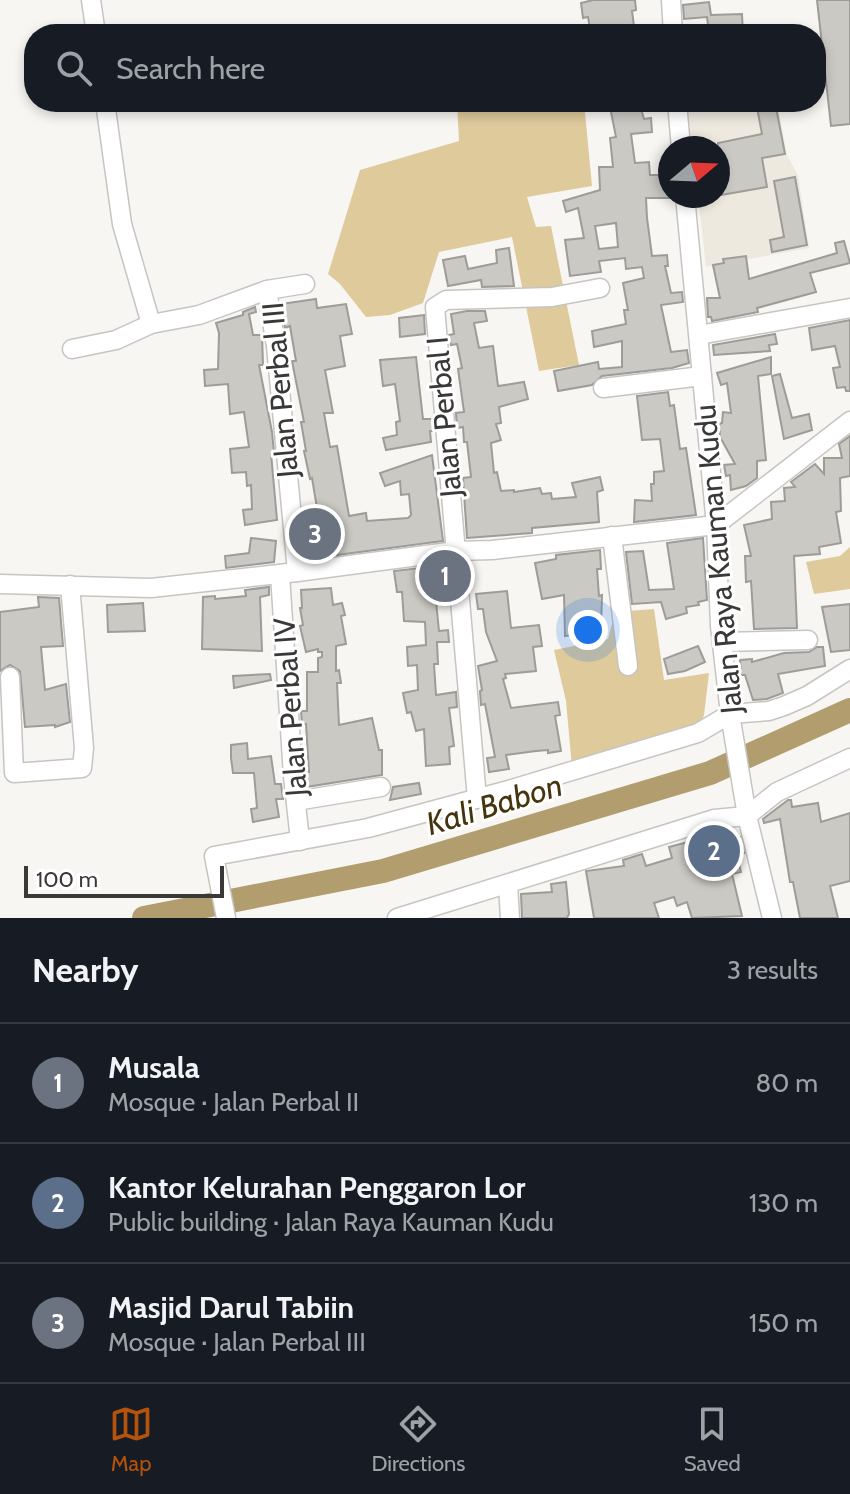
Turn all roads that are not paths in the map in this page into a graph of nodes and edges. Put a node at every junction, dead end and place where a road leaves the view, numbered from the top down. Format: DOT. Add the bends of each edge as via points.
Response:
graph roads {
  1 [pos="91,0"];
  2 [pos="671,0"];
  3 [pos="95,24"];
  4 [pos="672,24"];
  5 [pos="106,112"];
  6 [pos="678,112"];
  7 [pos="680,136"];
  8 [pos="686,208"];
  9 [pos="305,284"];
  10 [pos="600,288"];
  11 [pos="267,290"];
  12 [pos="850,308"];
  13 [pos="151,324"];
  14 [pos="699,335"];
  15 [pos="72,349"];
  16 [pos="702,376"];
  17 [pos="603,388"];
  18 [pos="850,421"];
  19 [pos="716,525"];
  20 [pos="612,536"];
  21 [pos="456,551"];
  22 [pos="288,573"];
  23 [pos="0,584"];
  24 [pos="70,585"];
  25 [pos="808,640"];
  26 [pos="723,642"];
  27 [pos="628,666"];
  28 [pos="850,669"];
  29 [pos="10,677"];
  30 [pos="731,715"];
  31 [pos="850,758"];
  32 [pos="381,787"];
  33 [pos="477,799"];
  34 [pos="296,801"];
  35 [pos="746,810"];
  36 [pos="300,841"];
  37 [pos="508,884"];
  38 [pos="226,918"];
  39 [pos="397,918"];
  40 [pos="510,918"];
  41 [pos="772,918"];
  1 -- 3 [label="street"];
  2 -- 4 [label="street"];
  5 -- 13 [label="street" via="122,224"];
  6 -- 7 [label="street"];
  8 -- 14 [label="street, Jalan Raya Kauman Kudu"];
  9 -- 11 [label="street, Jalan Perbal III"];
  10 -- 21 [label="street, Jalan Perbal I" via="552,297 446,300 435,307"];
  11 -- 13 [label="street" via="199,315"];
  11 -- 22 [label="street, Jalan Perbal III" via="276,346"];
  12 -- 14 [label="street"];
  13 -- 15 [label="street" via="116,340"];
  14 -- 16 [label="street, Jalan Raya Kauman Kudu"];
  16 -- 17 [label="street"];
  16 -- 19 [label="street, Jalan Raya Kauman Kudu"];
  18 -- 19 [label="street"];
  19 -- 20 [label="street"];
  19 -- 26 [label="street, Jalan Raya Kauman Kudu"];
  20 -- 21 [label="street"];
  20 -- 27 [label="street"];
  21 -- 22 [label="street"];
  21 -- 33 [label="street"];
  22 -- 24 [label="street" via="151,588"];
  22 -- 34 [label="street, Jalan Perbal IV"];
  23 -- 24 [label="street"];
  24 -- 29 [label="street" via="82,768 14,773"];
  25 -- 26 [label="street"];
  26 -- 30 [label="street, Jalan Raya Kauman Kudu"];
  28 -- 30 [label="street" via="784,706"];
  30 -- 33 [label="street" via="698,733"];
  30 -- 35 [label="street, Jalan Raya Kauman Kudu"];
  31 -- 35 [label="street"];
  32 -- 34 [label="street"];
  33 -- 36 [label="street"];
  34 -- 36 [label="street, Jalan Perbal IV"];
  35 -- 37 [label="street"];
  35 -- 41 [label="street, Jalan Raya Kauman Kudu"];
  36 -- 38 [label="street" via="214,856"];
  37 -- 39 [label="street"];
  37 -- 40 [label="street"];
}
